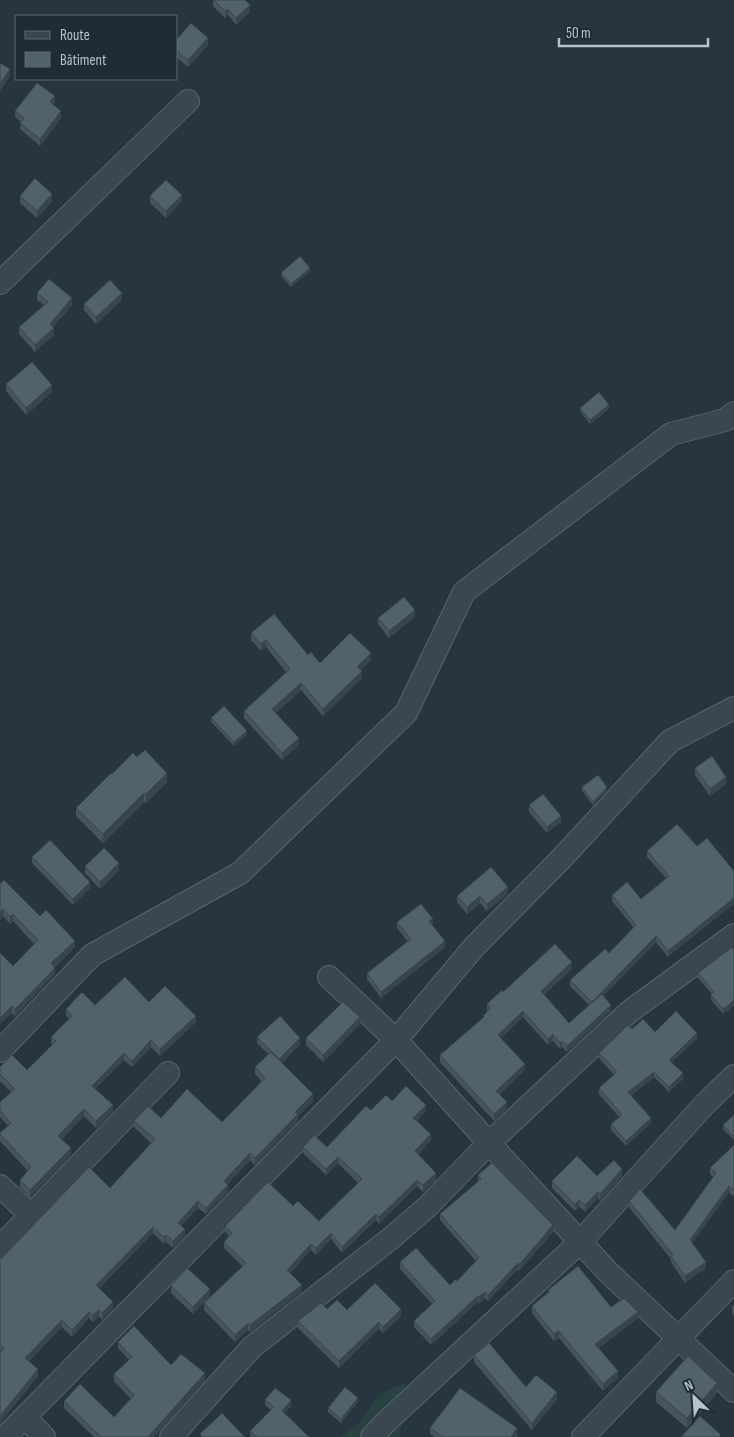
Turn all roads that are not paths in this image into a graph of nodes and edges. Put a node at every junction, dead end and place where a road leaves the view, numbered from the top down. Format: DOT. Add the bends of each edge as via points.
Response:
graph roads {
  1 [pos="188,101"];
  2 [pos="0,284"];
  3 [pos="734,413"];
  4 [pos="734,708"];
  5 [pos="734,935"];
  6 [pos="329,977"];
  7 [pos="396,1040"];
  8 [pos="0,1052"];
  9 [pos="168,1073"];
  10 [pos="734,1076"];
  11 [pos="489,1144"];
  12 [pos="0,1186"];
  13 [pos="31,1214"];
  14 [pos="580,1242"];
  15 [pos="0,1247"];
  16 [pos="734,1281"];
  17 [pos="678,1338"];
  18 [pos="734,1391"];
  19 [pos="26,1418"];
  20 [pos="5,1437"];
  21 [pos="44,1437"];
  22 [pos="170,1437"];
  23 [pos="372,1437"];
  24 [pos="583,1437"];
  1 -- 2 [label="street"];
  3 -- 8 [label="street" via="725,420 671,434 464,592 406,713 240,873 92,955"];
  4 -- 7 [label="street" via="670,742 474,947"];
  5 -- 11 [label="street" via="629,1012"];
  6 -- 7 [label="street"];
  7 -- 11 [label="street"];
  7 -- 19 [label="street"];
  9 -- 13 [label="street"];
  10 -- 14 [label="street"];
  11 -- 14 [label="street"];
  11 -- 22 [label="street" via="427,1207 390,1239 252,1347"];
  12 -- 13 [label="street"];
  13 -- 15 [label="street"];
  14 -- 17 [label="street"];
  14 -- 23 [label="street"];
  16 -- 17 [label="street"];
  17 -- 18 [label="street"];
  17 -- 24 [label="street"];
  19 -- 20 [label="street"];
  19 -- 21 [label="street"];
}
